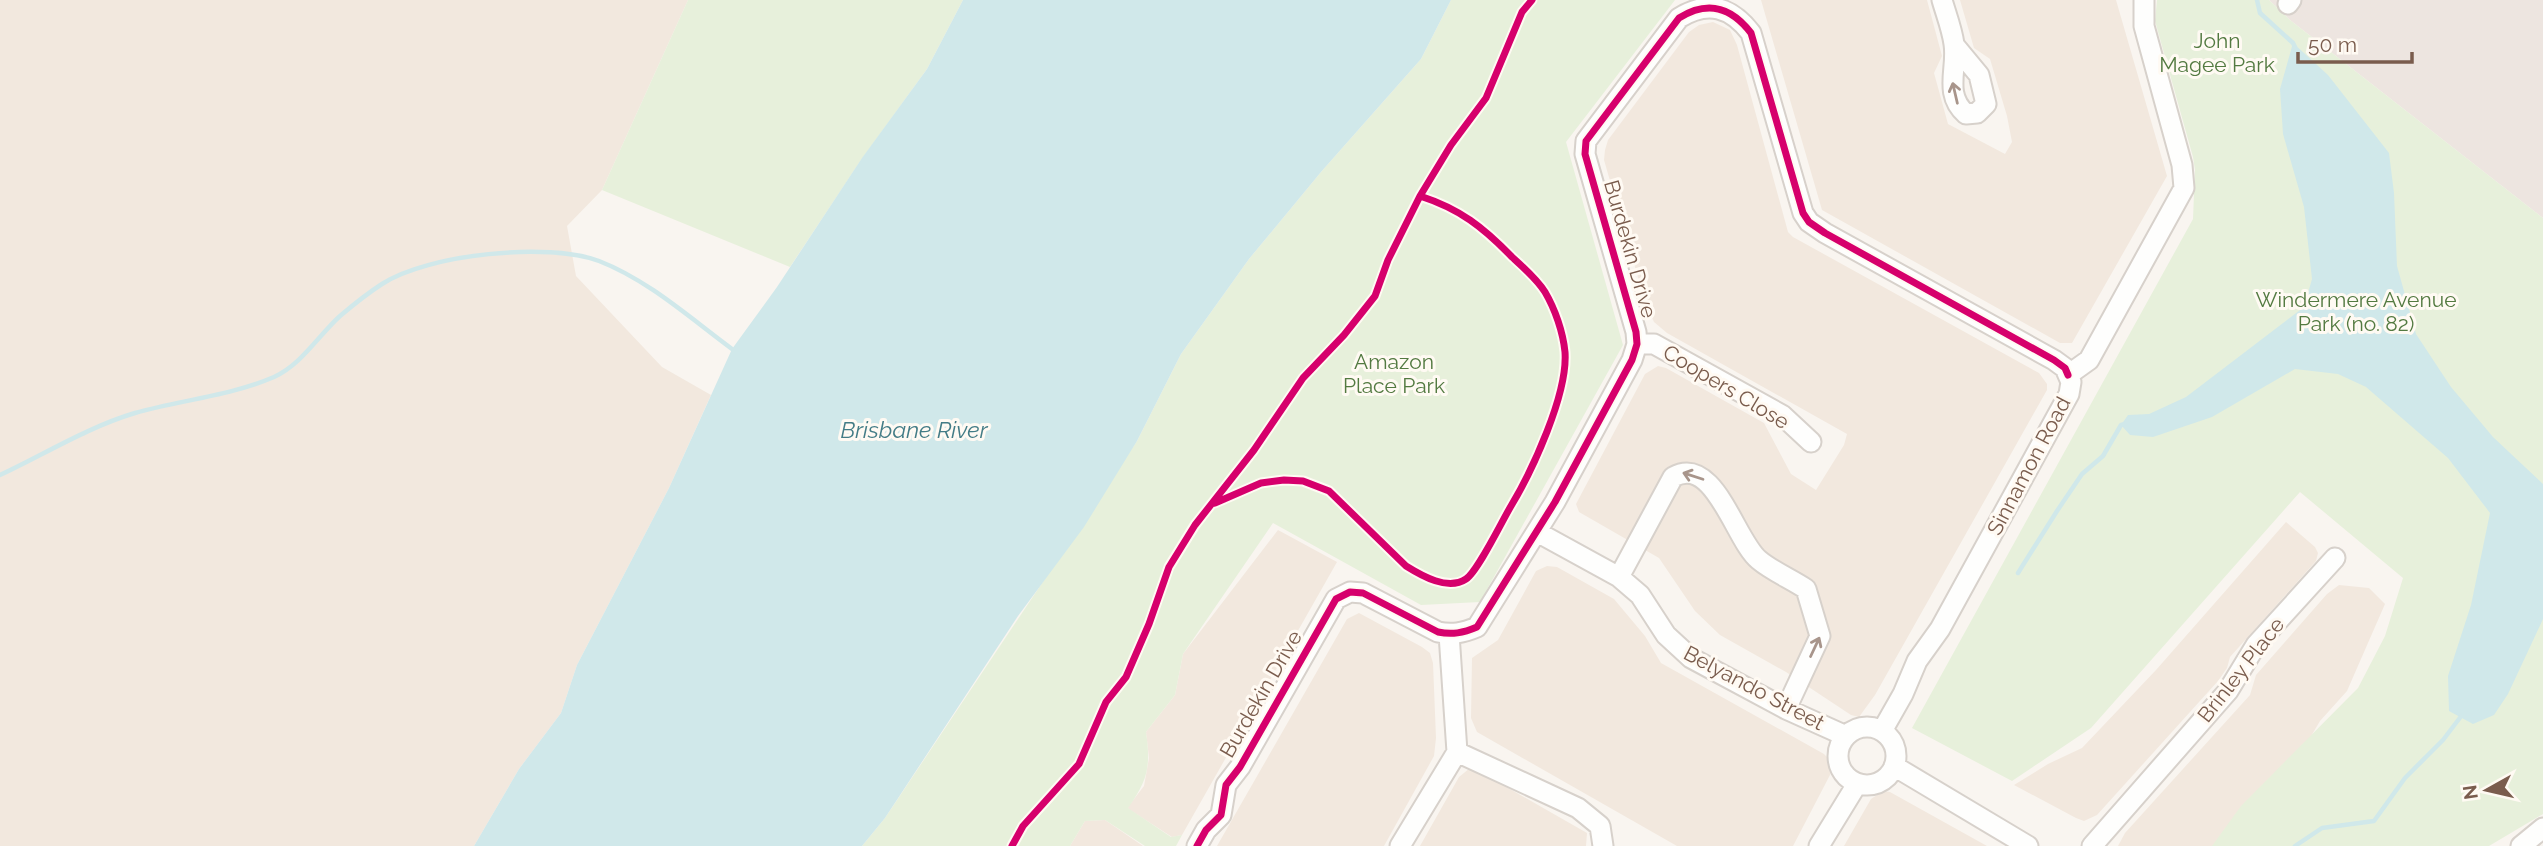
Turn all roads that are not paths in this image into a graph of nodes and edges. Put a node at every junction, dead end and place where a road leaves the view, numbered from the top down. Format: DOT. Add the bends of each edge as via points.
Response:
graph roads {
  1 [pos="1942,0"];
  2 [pos="2144,0"];
  3 [pos="1716,2"];
  4 [pos="1955,46"];
  5 [pos="1637,344"];
  6 [pos="2068,375"];
  7 [pos="1811,442"];
  8 [pos="1537,532"];
  9 [pos="2335,558"];
  10 [pos="1619,577"];
  11 [pos="1449,634"];
  12 [pos="1786,709"];
  13 [pos="1882,731"];
  14 [pos="1846,736"];
  15 [pos="1457,752"];
  16 [pos="1895,766"];
  17 [pos="1857,784"];
  18 [pos="2543,828"];
  19 [pos="1197,846"];
  20 [pos="1401,846"];
  21 [pos="1602,846"];
  22 [pos="1819,846"];
  23 [pos="2028,846"];
  24 [pos="2092,846"];
  25 [pos="2521,846"];
  1 -- 4 [label="street"];
  2 -- 6 [label="street, Sinnamon Road" via="2144,26 2182,165 2184,188 2089,360"];
  3 -- 5 [label="street, Burdekin Drive" via="1688,10 1679,18 1586,141 1585,154"];
  3 -- 6 [label="street, Burdekin Drive" via="1739,17 1751,33 1797,197 1809,222 2054,360"];
  5 -- 7 [label="street, Coopers Close" via="1654,344 1782,415"];
  5 -- 8 [label="street, Burdekin Drive"];
  6 -- 13 [label="street, Sinnamon Road" via="2069,394"];
  8 -- 10 [label="street, Belyando Street"];
  8 -- 11 [label="street, Burdekin Drive" via="1477,627"];
  9 -- 24 [label="street, Brinley Place" via="2256,645 2228,691"];
  10 -- 12 [label="street, Belyando Street" via="1640,595 1680,650"];
  12 -- 10 [label="street, one-way" via="1820,636 1806,589 1757,559 1710,483 1690,473 1673,477"];
  11 -- 15 [label="street"];
  11 -- 19 [label="street, Burdekin Drive" via="1363,593 1349,592 1336,599 1226,785 1221,815"];
  12 -- 14 [label="street, Belyando Street"];
  13 -- 14 [label="street" via="1863,727"];
  13 -- 16 [label="street" via="1894,746"];
  14 -- 17 [label="street" via="1839,762 1842,772"];
  15 -- 20 [label="street"];
  15 -- 21 [label="street" via="1578,808 1600,826"];
  16 -- 17 [label="street" via="1883,781"];
  16 -- 23 [label="street"];
  17 -- 22 [label="street"];
  18 -- 25 [label="street"];
}
